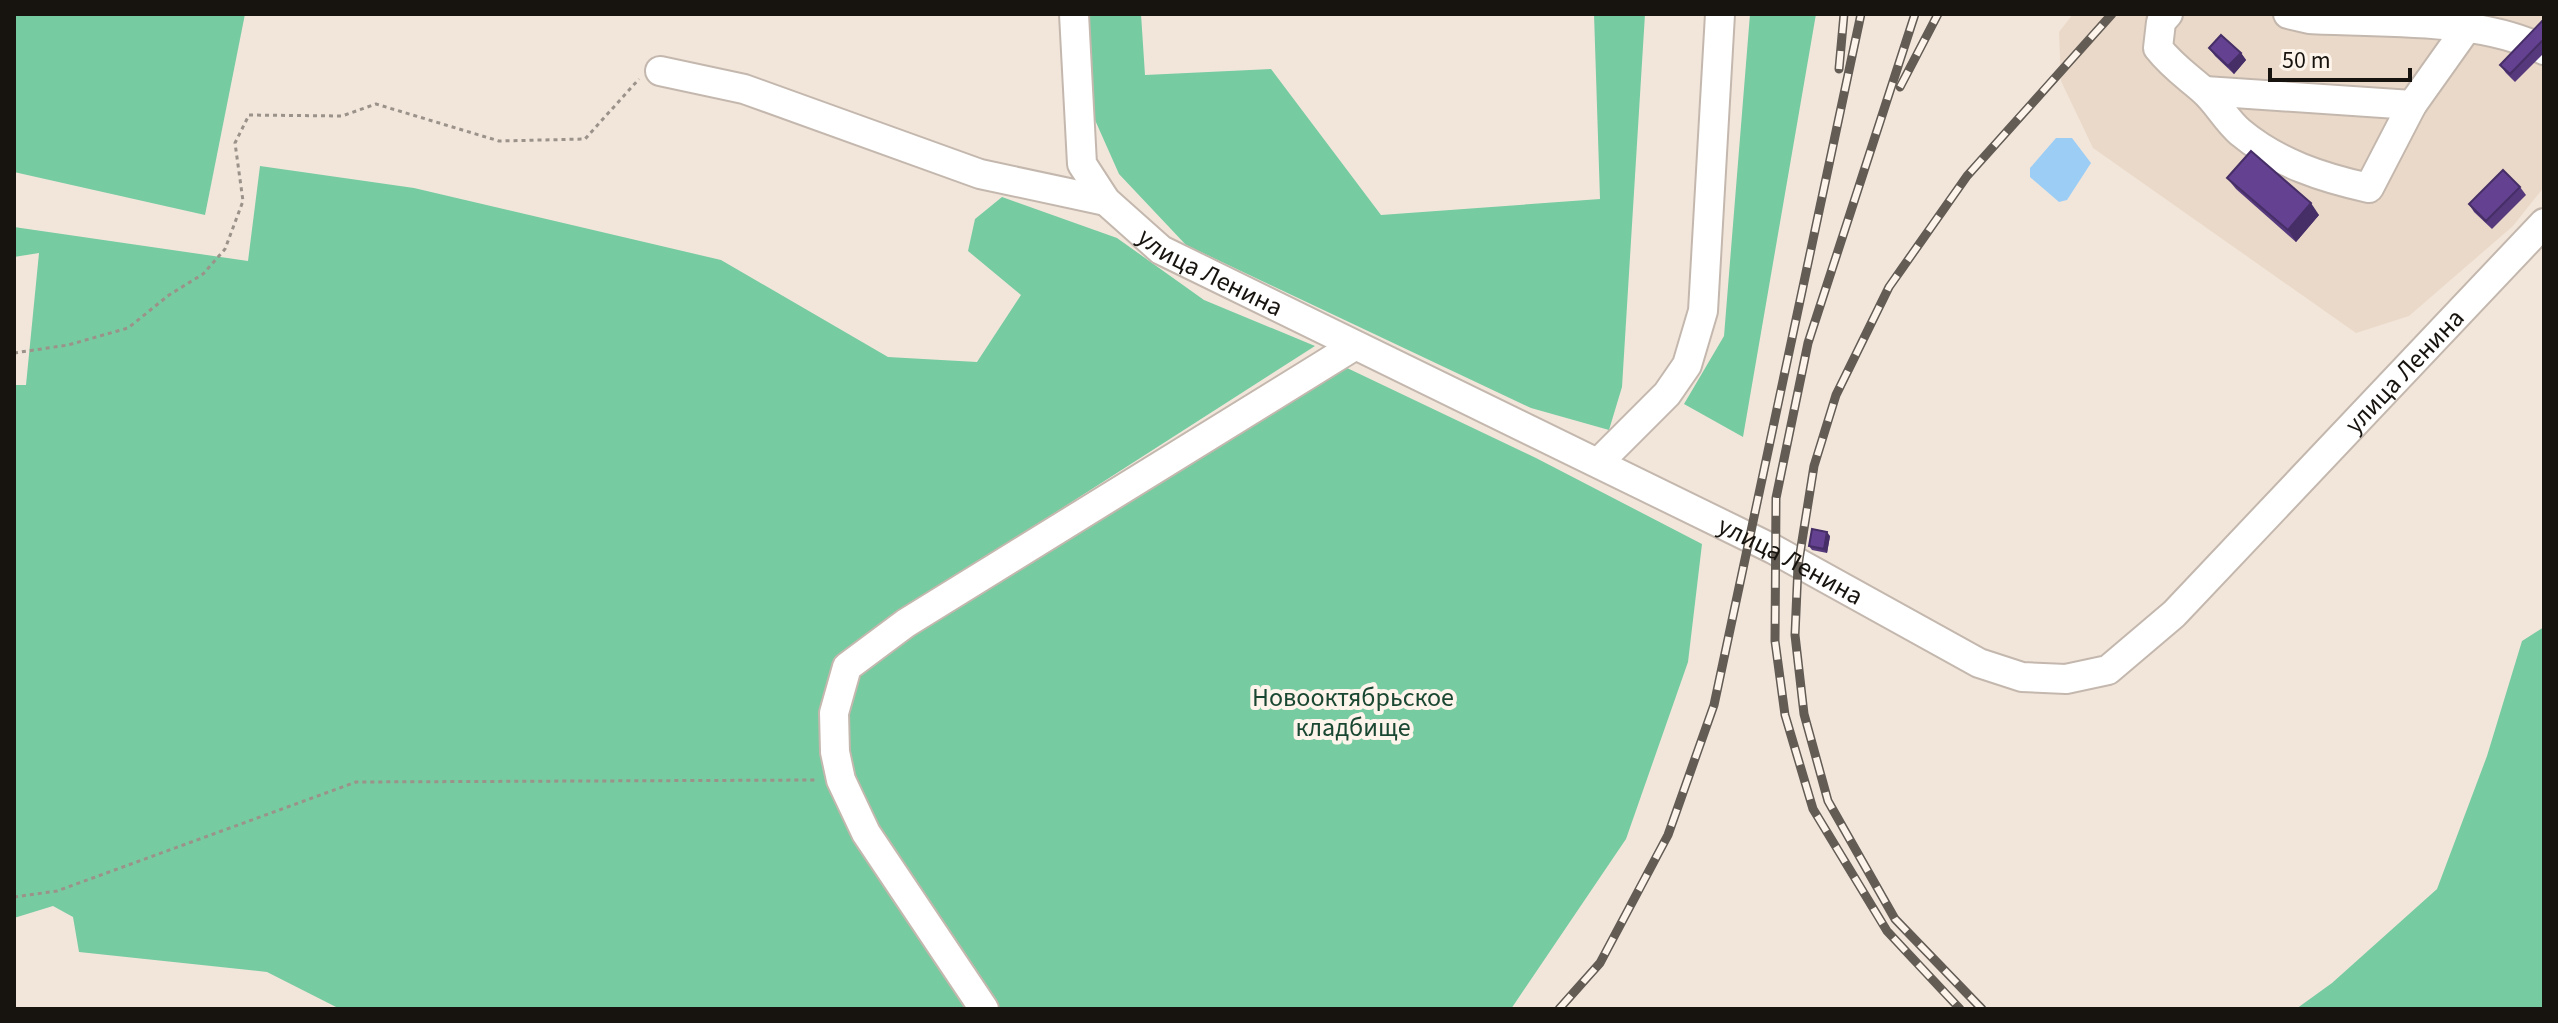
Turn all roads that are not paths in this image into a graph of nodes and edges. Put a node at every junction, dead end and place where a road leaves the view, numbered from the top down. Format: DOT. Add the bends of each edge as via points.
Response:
graph roads {
  1 [pos="1074,14"];
  2 [pos="1720,14"];
  3 [pos="2168,14"];
  4 [pos="2288,14"];
  5 [pos="2466,29"];
  6 [pos="2544,50"];
  7 [pos="660,71"];
  8 [pos="2205,91"];
  9 [pos="2412,105"];
  10 [pos="1106,201"];
  11 [pos="2544,223"];
  12 [pos="1354,346"];
  13 [pos="1599,462"];
  14 [pos="984,1009"];
  1 -- 10 [label="street, улица Ленина" via="1082,164"];
  2 -- 13 [label="street" via="1703,311 1687,365 1667,394"];
  3 -- 8 [label="street" via="2161,22 2158,48 2173,68"];
  4 -- 5 [label="street"];
  5 -- 6 [label="street" via="2526,41"];
  5 -- 9 [label="street"];
  7 -- 10 [label="street" via="744,89 980,174"];
  8 -- 9 [label="street"];
  8 -- 9 [label="street" via="2239,131 2280,158 2327,179 2369,188"];
  10 -- 12 [label="street, улица Ленина" via="1161,250"];
  11 -- 13 [label="street, улица Ленина" via="2174,614 2108,670 2066,679 2022,677 1979,663 1773,549"];
  12 -- 13 [label="street, улица Ленина"];
  12 -- 14 [label="street" via="906,623 847,667 834,713 841,780 866,833"];
}
